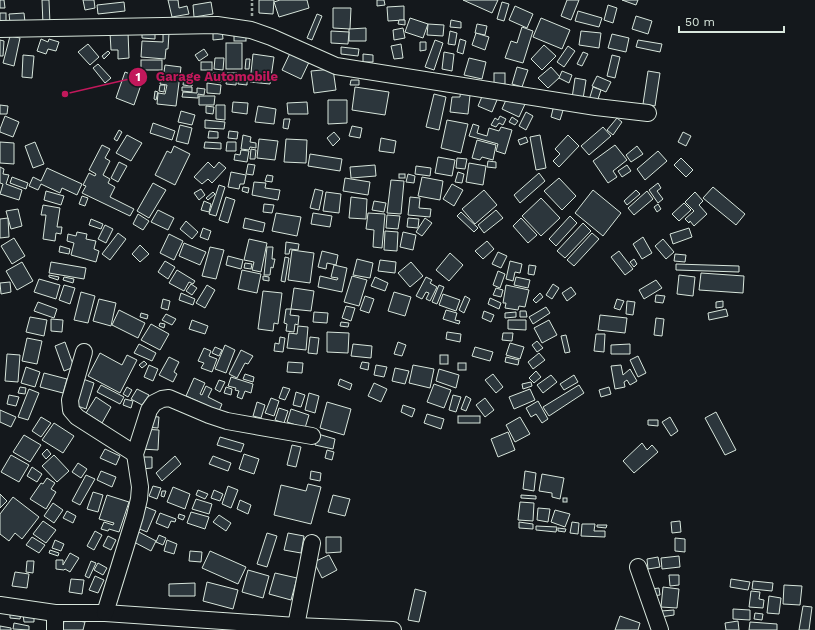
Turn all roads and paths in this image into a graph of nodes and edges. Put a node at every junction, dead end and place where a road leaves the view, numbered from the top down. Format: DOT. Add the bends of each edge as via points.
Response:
graph roads {
  1 [pos="0,30"];
  2 [pos="648,113"];
  3 [pos="84,352"];
  4 [pos="312,436"];
  5 [pos="136,454"];
  6 [pos="312,543"];
  7 [pos="638,567"];
  8 [pos="0,605"];
  9 [pos="55,613"];
  10 [pos="105,613"];
  11 [pos="296,628"];
  12 [pos="55,630"];
  13 [pos="393,630"];
  14 [pos="660,630"];
  1 -- 2 [label="street" via="217,25 251,30 336,66"];
  3 -- 5 [label="street" via="70,400 71,410 77,417"];
  4 -- 5 [label="street" via="227,421 169,398 154,403 149,410"];
  5 -- 10 [label="street" via="139,499"];
  6 -- 11 [label="street"];
  7 -- 14 [label="street"];
  8 -- 9 [label="street"];
  9 -- 10 [label="street"];
  9 -- 12 [label="street"];
  10 -- 11 [label="street"];
  11 -- 13 [label="street"];
}
